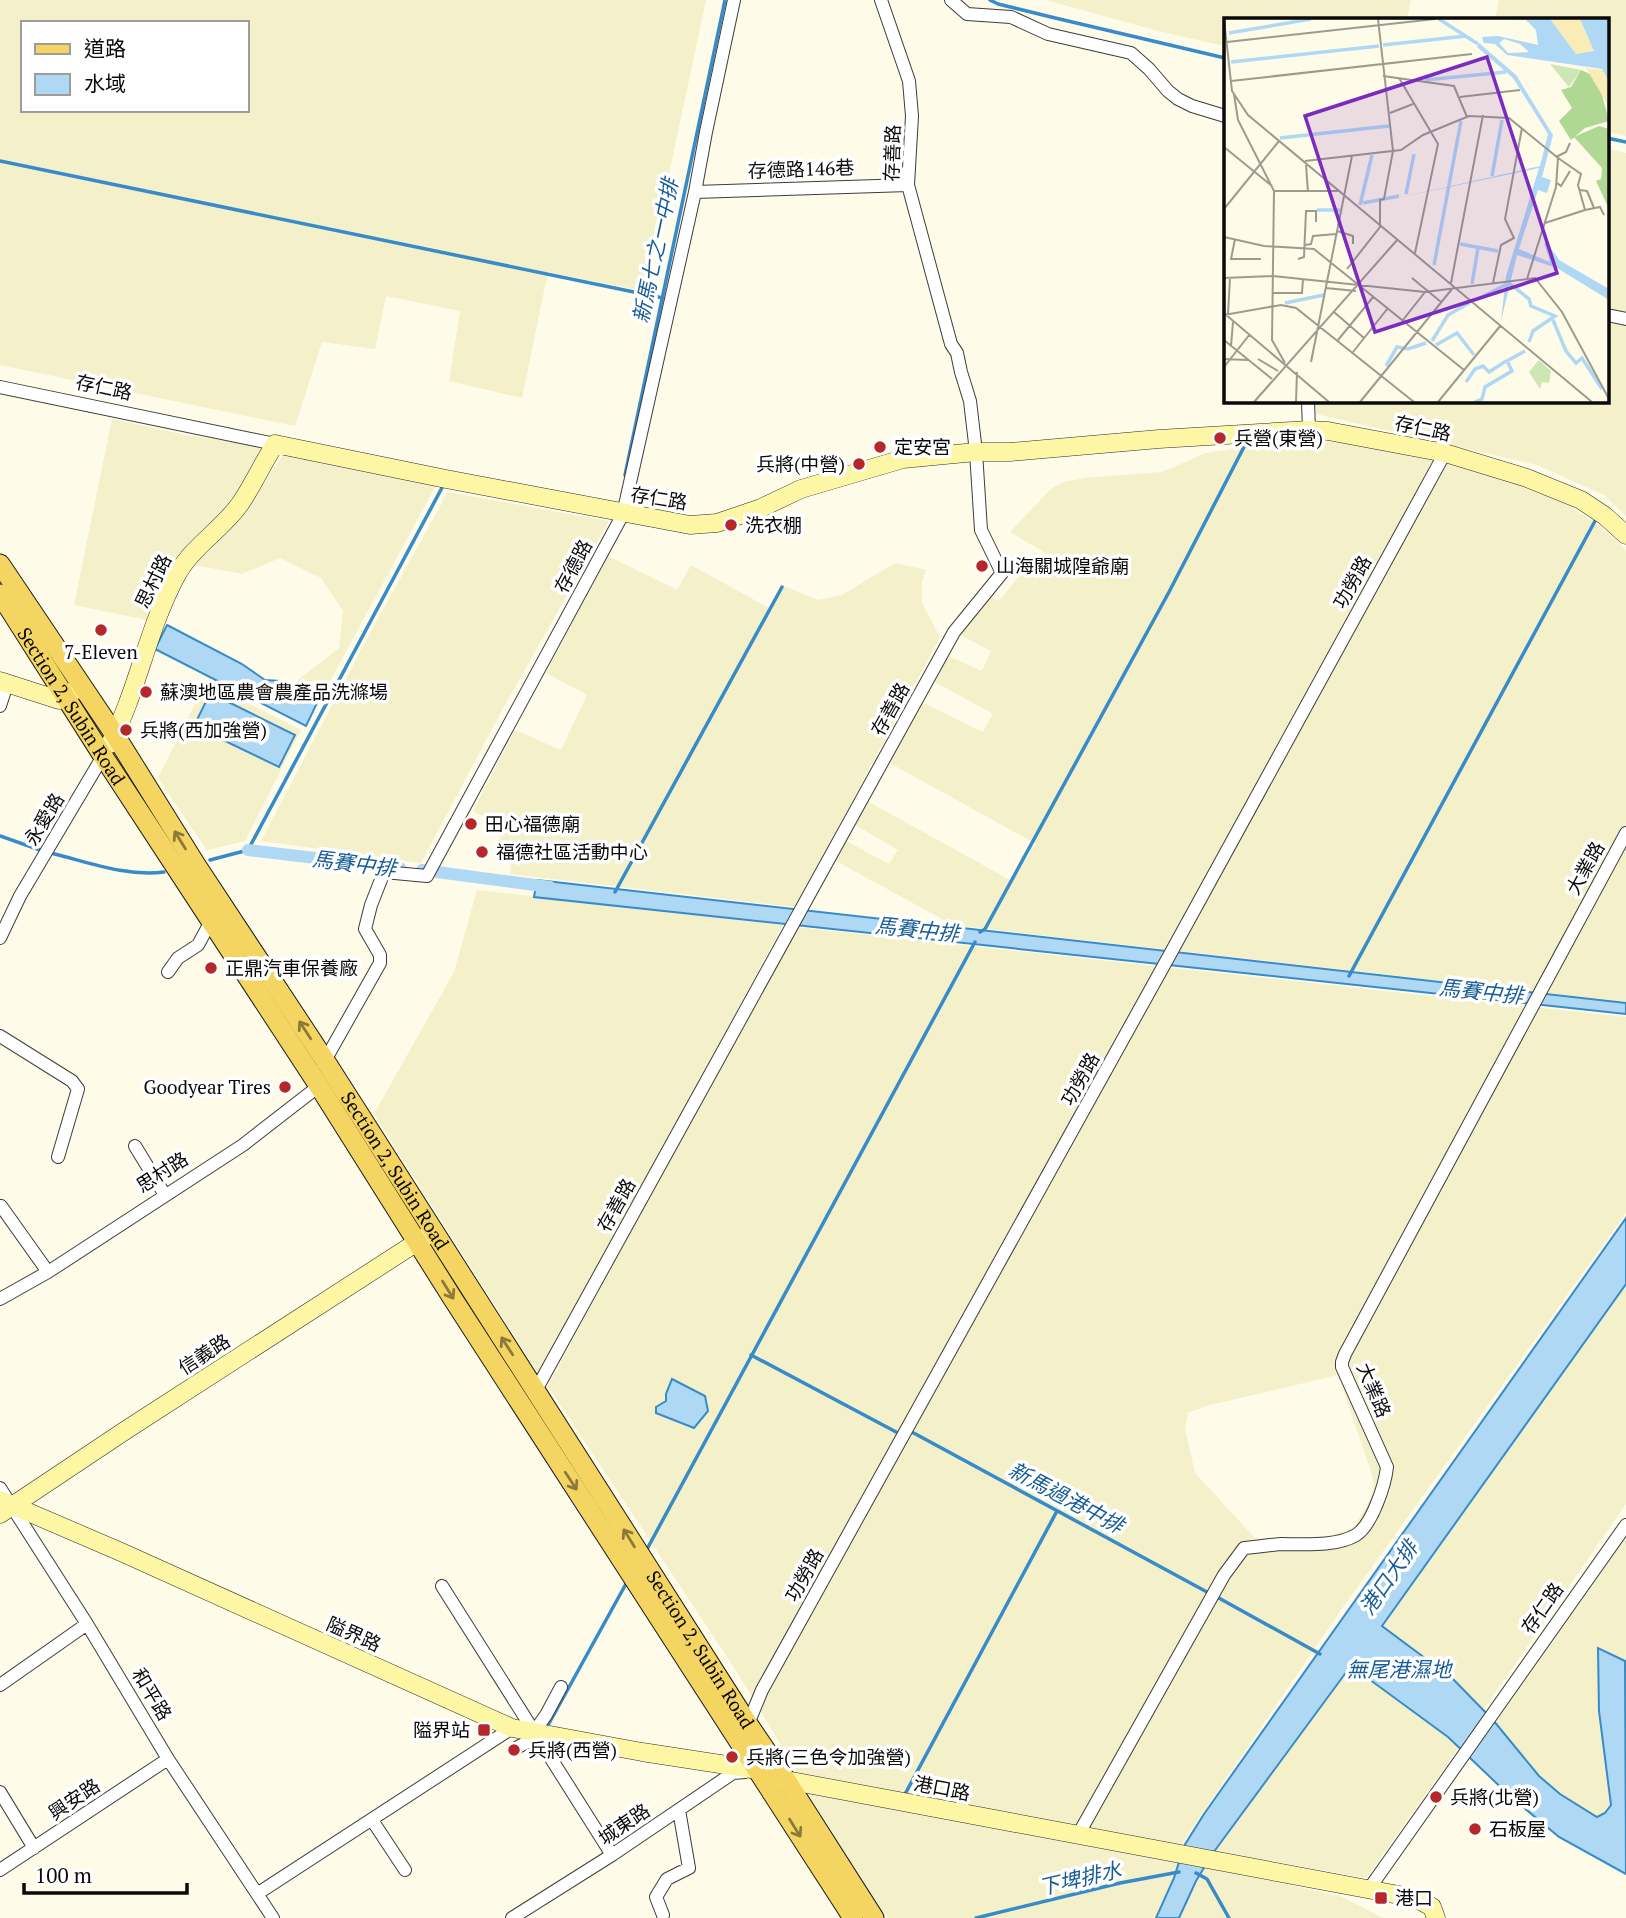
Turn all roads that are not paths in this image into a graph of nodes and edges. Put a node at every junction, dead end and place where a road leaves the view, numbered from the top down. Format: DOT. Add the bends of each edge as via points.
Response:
graph roads {
  1 [pos="734,0"];
  2 [pos="881,0"];
  3 [pos="951,0"];
  4 [pos="1224,116"];
  5 [pos="908,185"];
  6 [pos="695,192"];
  7 [pos="1608,315"];
  8 [pos="1626,319"];
  9 [pos="0,387"];
  10 [pos="1308,402"];
  11 [pos="1309,430"];
  12 [pos="275,444"];
  13 [pos="976,452"];
  14 [pos="1445,453"];
  15 [pos="623,514"];
  16 [pos="1626,535"];
  17 [pos="0,564"];
  18 [pos="7,594"];
  19 [pos="4,682"];
  20 [pos="73,692"];
  21 [pos="0,706"];
  22 [pos="114,735"];
  23 [pos="103,756"];
  24 [pos="1626,833"];
  25 [pos="211,921"];
  26 [pos="0,938"];
  27 [pos="168,972"];
  28 [pos="0,1036"];
  29 [pos="324,1059"];
  30 [pos="319,1086"];
  31 [pos="135,1146"];
  32 [pos="58,1157"];
  33 [pos="165,1195"];
  34 [pos="1,1206"];
  35 [pos="426,1237"];
  36 [pos="48,1272"];
  37 [pos="0,1299"];
  38 [pos="536,1390"];
  39 [pos="0,1488"];
  40 [pos="4,1507"];
  41 [pos="1626,1525"];
  42 [pos="442,1586"];
  43 [pos="87,1624"];
  44 [pos="0,1685"];
  45 [pos="561,1687"];
  46 [pos="748,1724"];
  47 [pos="512,1728"];
  48 [pos="536,1734"];
  49 [pos="516,1748"];
  50 [pos="168,1759"];
  51 [pos="759,1770"];
  52 [pos="786,1780"];
  53 [pos="0,1792"];
  54 [pos="679,1810"];
  55 [pos="372,1820"];
  56 [pos="1078,1835"];
  57 [pos="34,1848"];
  58 [pos="612,1855"];
  59 [pos="0,1870"];
  60 [pos="405,1870"];
  61 [pos="1369,1889"];
  62 [pos="257,1894"];
  63 [pos="663,1915"];
  64 [pos="273,1918"];
  65 [pos="512,1918"];
  66 [pos="853,1918"];
  67 [pos="874,1918"];
  68 [pos="1436,1918"];
  1 -- 6 [label="street, 存德路"];
  2 -- 5 [label="street, 存善路" via="909,82"];
  3 -- 4 [label="street" via="967,14 1011,17 1048,33 1131,53 1178,99"];
  5 -- 6 [label="street, 存德路146巷"];
  5 -- 13 [label="street, 存善路" via="970,401"];
  6 -- 15 [label="street, 存德路"];
  7 -- 8 [label="street"];
  9 -- 12 [label="street, 存仁路"];
  10 -- 11 [label="street"];
  11 -- 13 [label="street, 存仁路"];
  11 -- 14 [label="street, 存仁路"];
  12 -- 15 [label="street, 存仁路"];
  12 -- 22 [label="street, 思村路" via="239,505 186,558 174,579"];
  13 -- 15 [label="street, 存仁路" via="903,459 801,489 718,523 690,525"];
  13 -- 38 [label="street, 存善路" via="981,530 1002,573 954,632"];
  14 -- 16 [label="street, 存仁路" via="1581,500"];
  14 -- 46 [label="street, 功勞路" via="762,1690"];
  15 -- 29 [label="street, 存德路" via="427,876 384,872 365,929 380,963"];
  17 -- 18 [label="main road, Section 2, Subin Road"];
  18 -- 20 [label="main road, Section 2, Subin Road"];
  19 -- 20 [label="street" via="59,700"];
  19 -- 21 [label="street"];
  20 -- 22 [label="main road, Section 2, Subin Road"];
  20 -- 23 [label="main road, Section 2, Subin Road"];
  22 -- 23 [label="street, 思村路"];
  29 -- 22 [label="main road, Section 2, Subin Road, one-way"];
  23 -- 25 [label="main road, Section 2, Subin Road"];
  23 -- 26 [label="street, 永愛路"];
  24 -- 56 [label="street, 大業路" via="1345,1354 1342,1367 1387,1467 1380,1496 1364,1528 1355,1536 1310,1545 1244,1549 1224,1576"];
  25 -- 27 [label="street" via="198,945 178,958"];
  25 -- 30 [label="main road, Section 2, Subin Road"];
  28 -- 32 [label="street" via="78,1088"];
  29 -- 30 [label="street"];
  29 -- 35 [label="main road, Section 2, Subin Road"];
  30 -- 33 [label="street, 思村路" via="243,1145"];
  30 -- 35 [label="main road, Section 2, Subin Road"];
  31 -- 33 [label="street"];
  33 -- 36 [label="street, 思村路"];
  34 -- 36 [label="street"];
  38 -- 35 [label="main road, Section 2, Subin Road, one-way"];
  35 -- 40 [label="street, 信義路"];
  35 -- 51 [label="main road, Section 2, Subin Road, one-way"];
  36 -- 37 [label="street, 思村路"];
  46 -- 38 [label="main road, Section 2, Subin Road, one-way"];
  39 -- 40 [label="street, 和平路"];
  40 -- 43 [label="street, 和平路"];
  40 -- 47 [label="street, 隘界路" via="121,1552"];
  41 -- 61 [label="street, 存仁路" via="1428,1812"];
  42 -- 48 [label="street"];
  43 -- 44 [label="street"];
  43 -- 50 [label="street, 和平路"];
  45 -- 48 [label="street"];
  46 -- 52 [label="main road, Section 2, Subin Road"];
  47 -- 48 [label="street, 隘界路"];
  47 -- 55 [label="street"];
  48 -- 49 [label="street"];
  48 -- 51 [label="street, 港口路"];
  48 -- 58 [label="street"];
  50 -- 57 [label="street, 興安路"];
  50 -- 62 [label="street, 和平路"];
  51 -- 52 [label="street, 港口路"];
  51 -- 54 [label="street, 城東路" via="733,1773"];
  51 -- 66 [label="main road, Section 2, Subin Road, one-way"];
  52 -- 56 [label="street, 港口路"];
  52 -- 67 [label="main road, Section 2, Subin Road"];
  53 -- 57 [label="street"];
  54 -- 58 [label="street, 城東路"];
  54 -- 63 [label="street" via="689,1868 667,1879 656,1897"];
  55 -- 60 [label="street"];
  55 -- 62 [label="street"];
  56 -- 61 [label="street, 港口路"];
  57 -- 59 [label="street, 興安路"];
  58 -- 65 [label="street, 城東路"];
  61 -- 68 [label="street" via="1424,1901 1432,1906"];
  62 -- 64 [label="street, 和平路"];
}
